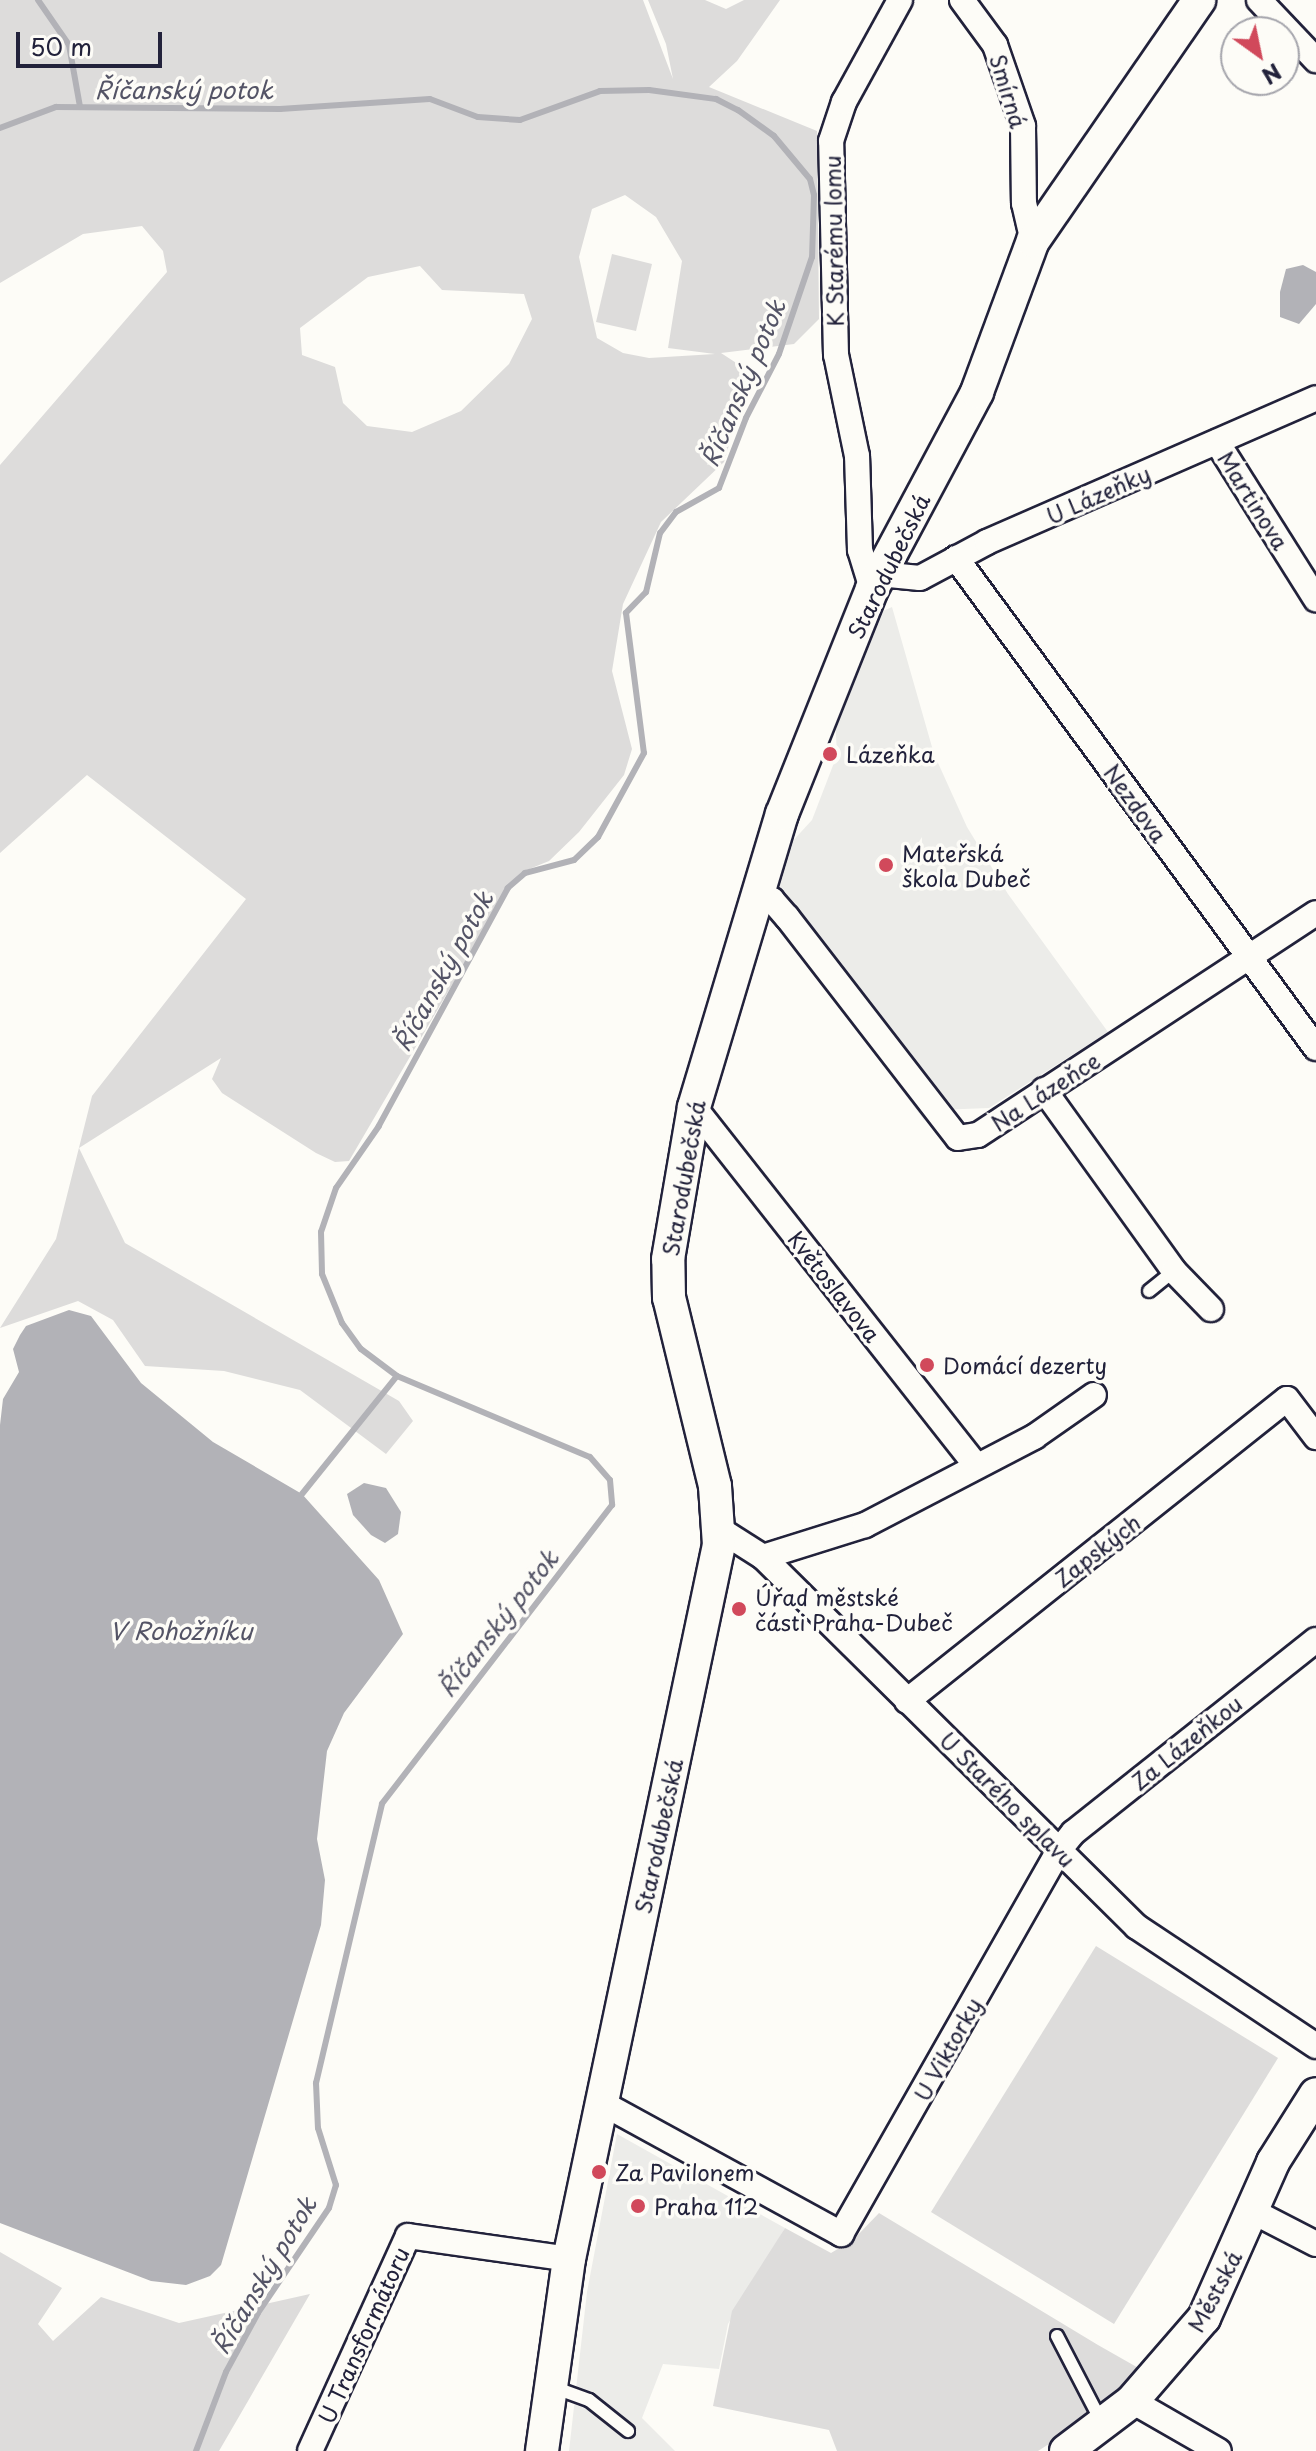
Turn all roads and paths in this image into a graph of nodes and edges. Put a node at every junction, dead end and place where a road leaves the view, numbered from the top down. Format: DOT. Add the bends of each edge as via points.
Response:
graph roads {
  1 [pos="900,0"];
  2 [pos="962,0"];
  3 [pos="1199,0"];
  4 [pos="1259,0"];
  5 [pos="1316,60"];
  6 [pos="1033,241"];
  7 [pos="1316,398"];
  8 [pos="1217,442"];
  9 [pos="956,558"];
  10 [pos="876,581"];
  11 [pos="1316,599"];
  12 [pos="755,894"];
  13 [pos="1316,913"];
  14 [pos="1250,958"];
  15 [pos="1316,1048"];
  16 [pos="1044,1090"];
  17 [pos="694,1107"];
  18 [pos="1174,1271"];
  19 [pos="1149,1291"];
  20 [pos="1211,1309"];
  21 [pos="1094,1395"];
  22 [pos="1316,1437"];
  23 [pos="976,1465"];
  24 [pos="719,1529"];
  25 [pos="763,1557"];
  26 [pos="1316,1640"];
  27 [pos="907,1701"];
  28 [pos="1060,1849"];
  29 [pos="1316,2046"];
  30 [pos="1316,2094"];
  31 [pos="602,2103"];
  32 [pos="1252,2211"];
  33 [pos="1316,2244"];
  34 [pos="569,2259"];
  35 [pos="1057,2336"];
  36 [pos="550,2386"];
  37 [pos="1132,2401"];
  38 [pos="1103,2424"];
  39 [pos="628,2431"];
  40 [pos="310,2451"];
  41 [pos="542,2451"];
  42 [pos="1066,2451"];
  43 [pos="1219,2451"];
  1 -- 10 [label="street, K Starému lomu" via="844,102 831,141 836,355 857,456 860,550"];
  2 -- 6 [label="street, Smírná" via="995,45 1023,126 1024,203"];
  3 -- 6 [label="street, Starodubečská"];
  4 -- 5 [label="street"];
  6 -- 10 [label="street, Starodubečská" via="977,392"];
  7 -- 8 [label="street, U Lázeňky"];
  8 -- 9 [label="street, U Lázeňky"];
  8 -- 11 [label="street, Martinova"];
  9 -- 10 [label="street, U Lázeňky" via="920,578"];
  9 -- 14 [label="street, Nezdova"];
  10 -- 12 [label="street, Starodubečská" via="807,742"];
  12 -- 16 [label="street, Na Lázeňce" via="772,900 787,917 958,1138 978,1135"];
  12 -- 17 [label="street, Starodubečská"];
  13 -- 14 [label="street, Na Lázeňce"];
  14 -- 15 [label="street, Nezdova"];
  14 -- 16 [label="street, Na Lázeňce"];
  16 -- 18 [label="street"];
  17 -- 23 [label="street, Květoslavova"];
  17 -- 24 [label="street, Starodubečská" via="672,1228 669,1298 711,1465"];
  18 -- 19 [label="lane"];
  18 -- 20 [label="street"];
  21 -- 23 [label="street" via="1034,1437"];
  22 -- 27 [label="street, Zapských" via="1287,1399"];
  23 -- 25 [label="street" via="865,1525"];
  24 -- 25 [label="street, U Starého splavu"];
  24 -- 31 [label="street, Starodubečská"];
  25 -- 27 [label="street, U Starého splavu"];
  26 -- 28 [label="street, Za Lázeňkou" via="1073,1833"];
  27 -- 28 [label="street, U Starého splavu"];
  28 -- 29 [label="street, U Starého splavu" via="1137,1927"];
  28 -- 31 [label="street, U Viktorky" via="841,2234"];
  30 -- 32 [label="street, Městská" via="1273,2162"];
  31 -- 34 [label="street, Starodubečská"];
  32 -- 33 [label="street"];
  32 -- 37 [label="street, Městská" via="1204,2318"];
  34 -- 36 [label="street, Starodubečská"];
  34 -- 40 [label="street, U Transformátoru" via="408,2236"];
  35 -- 38 [label="lane"];
  36 -- 39 [label="lane" via="589,2400"];
  36 -- 41 [label="street, Starodubečská"];
  37 -- 38 [label="street, Městská"];
  37 -- 43 [label="street"];
  38 -- 42 [label="street, Městská"];
}
